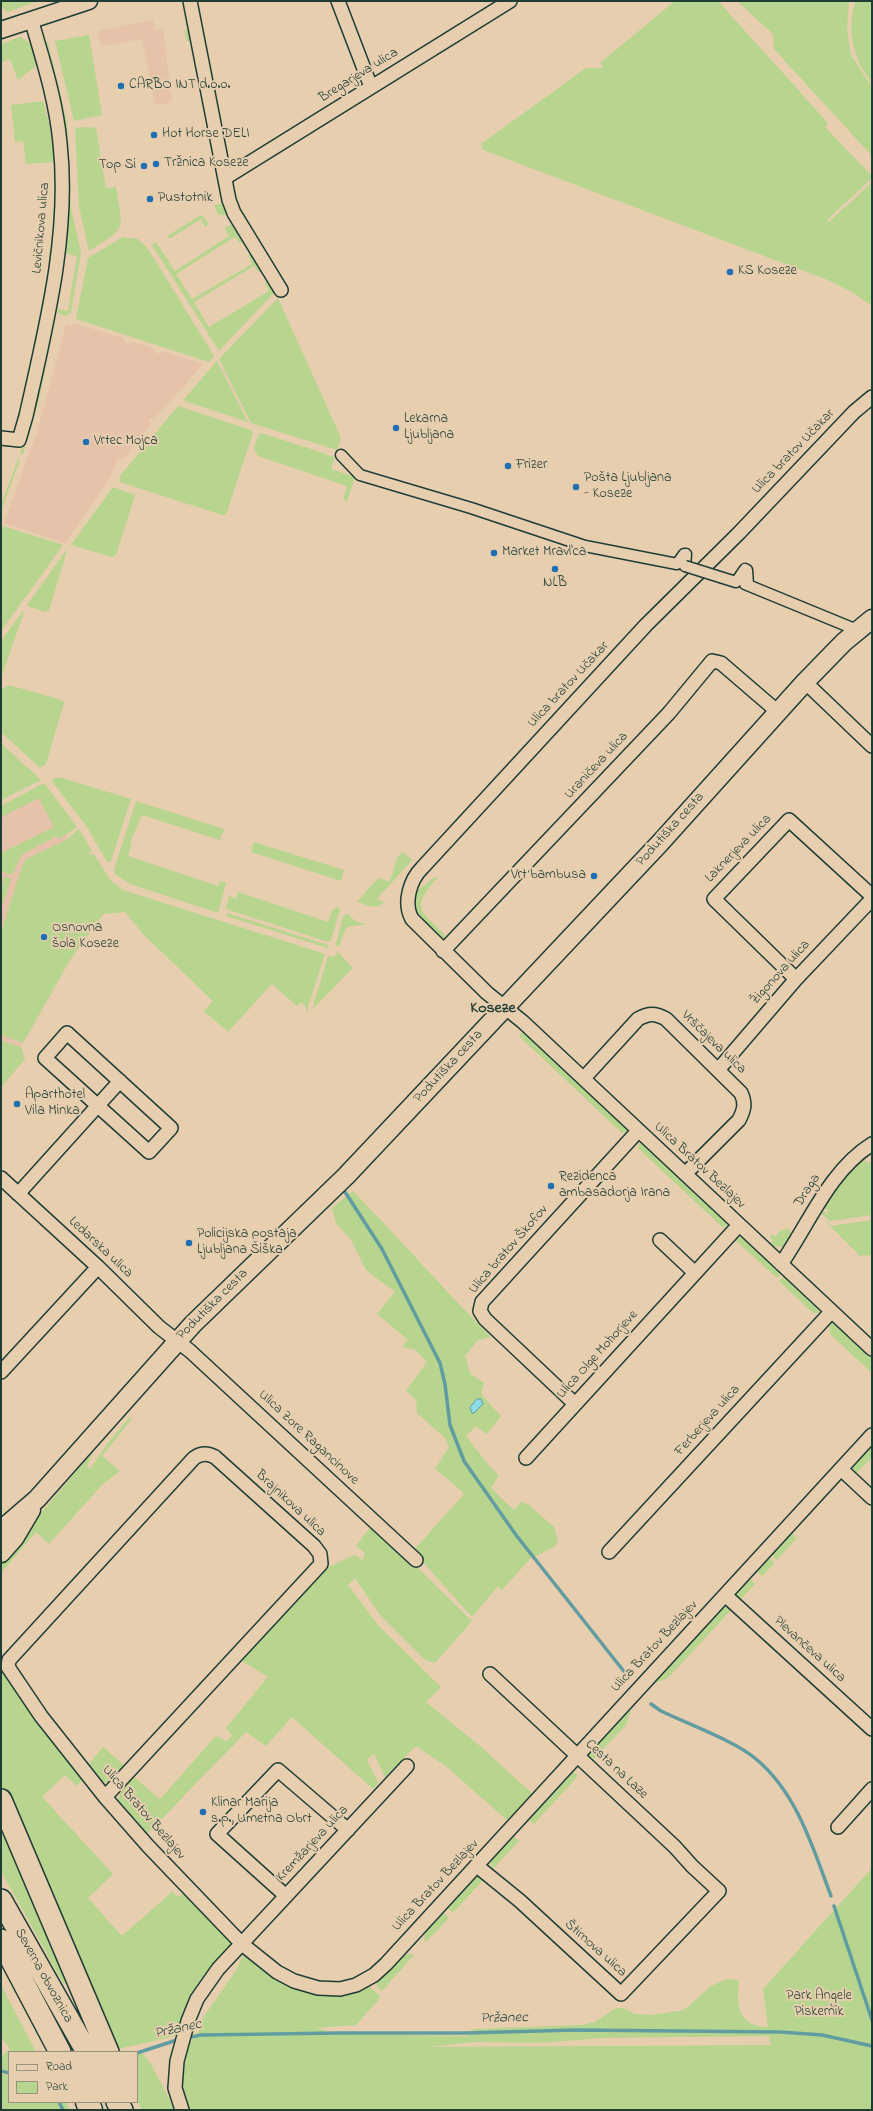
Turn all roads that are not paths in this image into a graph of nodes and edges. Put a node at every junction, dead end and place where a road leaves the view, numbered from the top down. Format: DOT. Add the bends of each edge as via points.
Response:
graph roads {
  1 [pos="89,1"];
  2 [pos="190,1"];
  3 [pos="338,1"];
  4 [pos="510,1"];
  5 [pos="31,19"];
  6 [pos="1,30"];
  7 [pos="371,87"];
  8 [pos="225,178"];
  9 [pos="281,290"];
  10 [pos="872,397"];
  11 [pos="1,438"];
  12 [pos="342,455"];
  13 [pos="872,619"];
  14 [pos="857,630"];
  15 [pos="805,682"];
  16 [pos="778,712"];
  17 [pos="872,746"];
  18 [pos="872,898"];
  19 [pos="443,951"];
  20 [pos="796,979"];
  21 [pos="505,1007"];
  22 [pos="718,1070"];
  23 [pos="584,1078"];
  24 [pos="120,1081"];
  25 [pos="97,1106"];
  26 [pos="638,1131"];
  27 [pos="870,1148"];
  28 [pos="685,1174"];
  29 [pos="1,1178"];
  30 [pos="18,1194"];
  31 [pos="739,1225"];
  32 [pos="660,1240"];
  33 [pos="781,1264"];
  34 [pos="98,1267"];
  35 [pos="695,1273"];
  36 [pos="831,1312"];
  37 [pos="177,1341"];
  38 [pos="872,1349"];
  39 [pos="1,1372"];
  40 [pos="575,1404"];
  41 [pos="872,1435"];
  42 [pos="526,1458"];
  43 [pos="841,1469"];
  44 [pos="872,1498"];
  45 [pos="38,1499"];
  46 [pos="1,1530"];
  47 [pos="609,1552"];
  48 [pos="1,1554"];
  49 [pos="416,1560"];
  50 [pos="725,1595"];
  51 [pos="9,1660"];
  52 [pos="490,1674"];
  53 [pos="872,1729"];
  54 [pos="576,1756"];
  55 [pos="407,1766"];
  56 [pos="872,1789"];
  57 [pos="105,1797"];
  58 [pos="1,1800"];
  59 [pos="838,1827"];
  60 [pos="348,1830"];
  61 [pos="477,1866"];
  62 [pos="719,1891"];
  63 [pos="286,1896"];
  64 [pos="1,1900"];
  65 [pos="1,1940"];
  66 [pos="242,1944"];
  67 [pos="59,2051"];
  68 [pos="86,2051"];
  69 [pos="108,2051"];
  70 [pos="182,2110"];
  1 -- 5 [label="street"];
  2 -- 8 [label="street"];
  3 -- 7 [label="street"];
  4 -- 7 [label="street, Bregarjeva ulica"];
  5 -- 6 [label="street"];
  5 -- 11 [label="street, Levičnikova ulica" via="46,66 58,123 62,208 58,251 28,408 19,440"];
  7 -- 8 [label="street, Bregarjeva ulica"];
  8 -- 9 [label="street" via="234,213"];
  10 -- 19 [label="street, Ulica bratov Učakar" via="854,412 646,626 418,872 409,892 410,914"];
  12 -- 14 [label="street, bridge" via="360,475 472,508 585,546 677,564 686,554 685,566 736,582 745,569 746,584"];
  13 -- 14 [label="main road, Podutiška cesta"];
  14 -- 15 [label="main road, Podutiška cesta"];
  15 -- 16 [label="main road, Podutiška cesta"];
  15 -- 17 [label="street"];
  16 -- 19 [label="street, Uraničeva ulica" via="721,663 712,661 669,713"];
  16 -- 21 [label="main road, Podutiška cesta" via="660,843"];
  18 -- 20 [label="street, Žigonova ulica"];
  18 -- 20 [label="street, Laknerjeva ulica" via="789,820 714,899"];
  19 -- 21 [label="street, Ulica bratov Učakar"];
  20 -- 22 [label="street, Žigonova ulica"];
  21 -- 23 [label="street, Ulica Bratov Bezlajev"];
  21 -- 37 [label="main road, Podutiška cesta" via="346,1176"];
  22 -- 23 [label="street, Vrščajeva ulica" via="666,1019 657,1014 647,1014 638,1019"];
  22 -- 28 [label="street, Vrščajeva ulica" via="742,1093 744,1111 739,1120"];
  23 -- 26 [label="street, Ulica Bratov Bezlajev"];
  24 -- 25 [label="street"];
  24 -- 25 [label="street" via="171,1128 149,1152"];
  24 -- 25 [label="street" via="67,1033 45,1058"];
  25 -- 30 [label="street"];
  26 -- 28 [label="street, Ulica Bratov Bezlajev"];
  26 -- 40 [label="street, Ulica bratov Škofov" via="482,1302 480,1311 485,1319"];
  27 -- 33 [label="street, Draga" via="853,1158 832,1182"];
  28 -- 31 [label="street, Ulica Bratov Bezlajev"];
  29 -- 30 [label="street, Ledarska ulica"];
  30 -- 34 [label="street, Ledarska ulica"];
  31 -- 33 [label="street, Ulica Bratov Bezlajev"];
  31 -- 35 [label="street, Ulica Olge Mohorjeve"];
  32 -- 35 [label="street"];
  33 -- 36 [label="street, Ulica Bratov Bezlajev"];
  34 -- 37 [label="street, Ledarska ulica"];
  34 -- 39 [label="street"];
  35 -- 40 [label="street, Ulica Olge Mohorjeve"];
  36 -- 38 [label="street, Ulica Bratov Bezlajev"];
  36 -- 47 [label="street, Ferberjeva ulica"];
  37 -- 45 [label="main road, Podutiška cesta"];
  37 -- 49 [label="street, Ulica Zore Ragancinove"];
  40 -- 42 [label="street, Ulica Olge Mohorjeve"];
  41 -- 43 [label="street, Ulica Bratov Bezlajev"];
  43 -- 44 [label="street"];
  43 -- 50 [label="street, Ulica Bratov Bezlajev"];
  45 -- 46 [label="main road, Podutiška cesta"];
  45 -- 48 [label="main road, Podutiška cesta" via="15,1537"];
  50 -- 53 [label="street, Plevančeva ulica"];
  50 -- 54 [label="street, Ulica Bratov Bezlajev"];
  51 -- 57 [label="street, Ulica Bratov Bezlajev" via="9,1670 36,1709"];
  51 -- 57 [label="street, Brajnikova ulica" via="198,1455 215,1457 320,1554 321,1564 317,1569"];
  52 -- 54 [label="street, Cesta na Laze"];
  54 -- 61 [label="street, Ulica Bratov Bezlajev"];
  54 -- 62 [label="street, Cesta na Laze" via="676,1847"];
  55 -- 60 [label="street, Kremžarjeva ulica"];
  56 -- 59 [label="street"];
  57 -- 66 [label="street, Ulica Bratov Bezlajev"];
  58 -- 69 [label="highway"];
  60 -- 63 [label="street, Kremžarjeva ulica"];
  60 -- 63 [label="street" via="278,1770 217,1834"];
  61 -- 62 [label="street, Štirnova ulica" via="520,1901 621,1994"];
  61 -- 66 [label="street, Ulica Bratov Bezlajev" via="374,1975 356,1985 340,1989 318,1988 294,1981 277,1972"];
  63 -- 66 [label="street, Kremžarjeva ulica"];
  64 -- 68 [label="highway, Severna obvoznica"];
  65 -- 67 [label="highway, Severna obvoznica"];
  66 -- 70 [label="street" via="197,1998 188,2021 177,2061 175,2088"];
}
